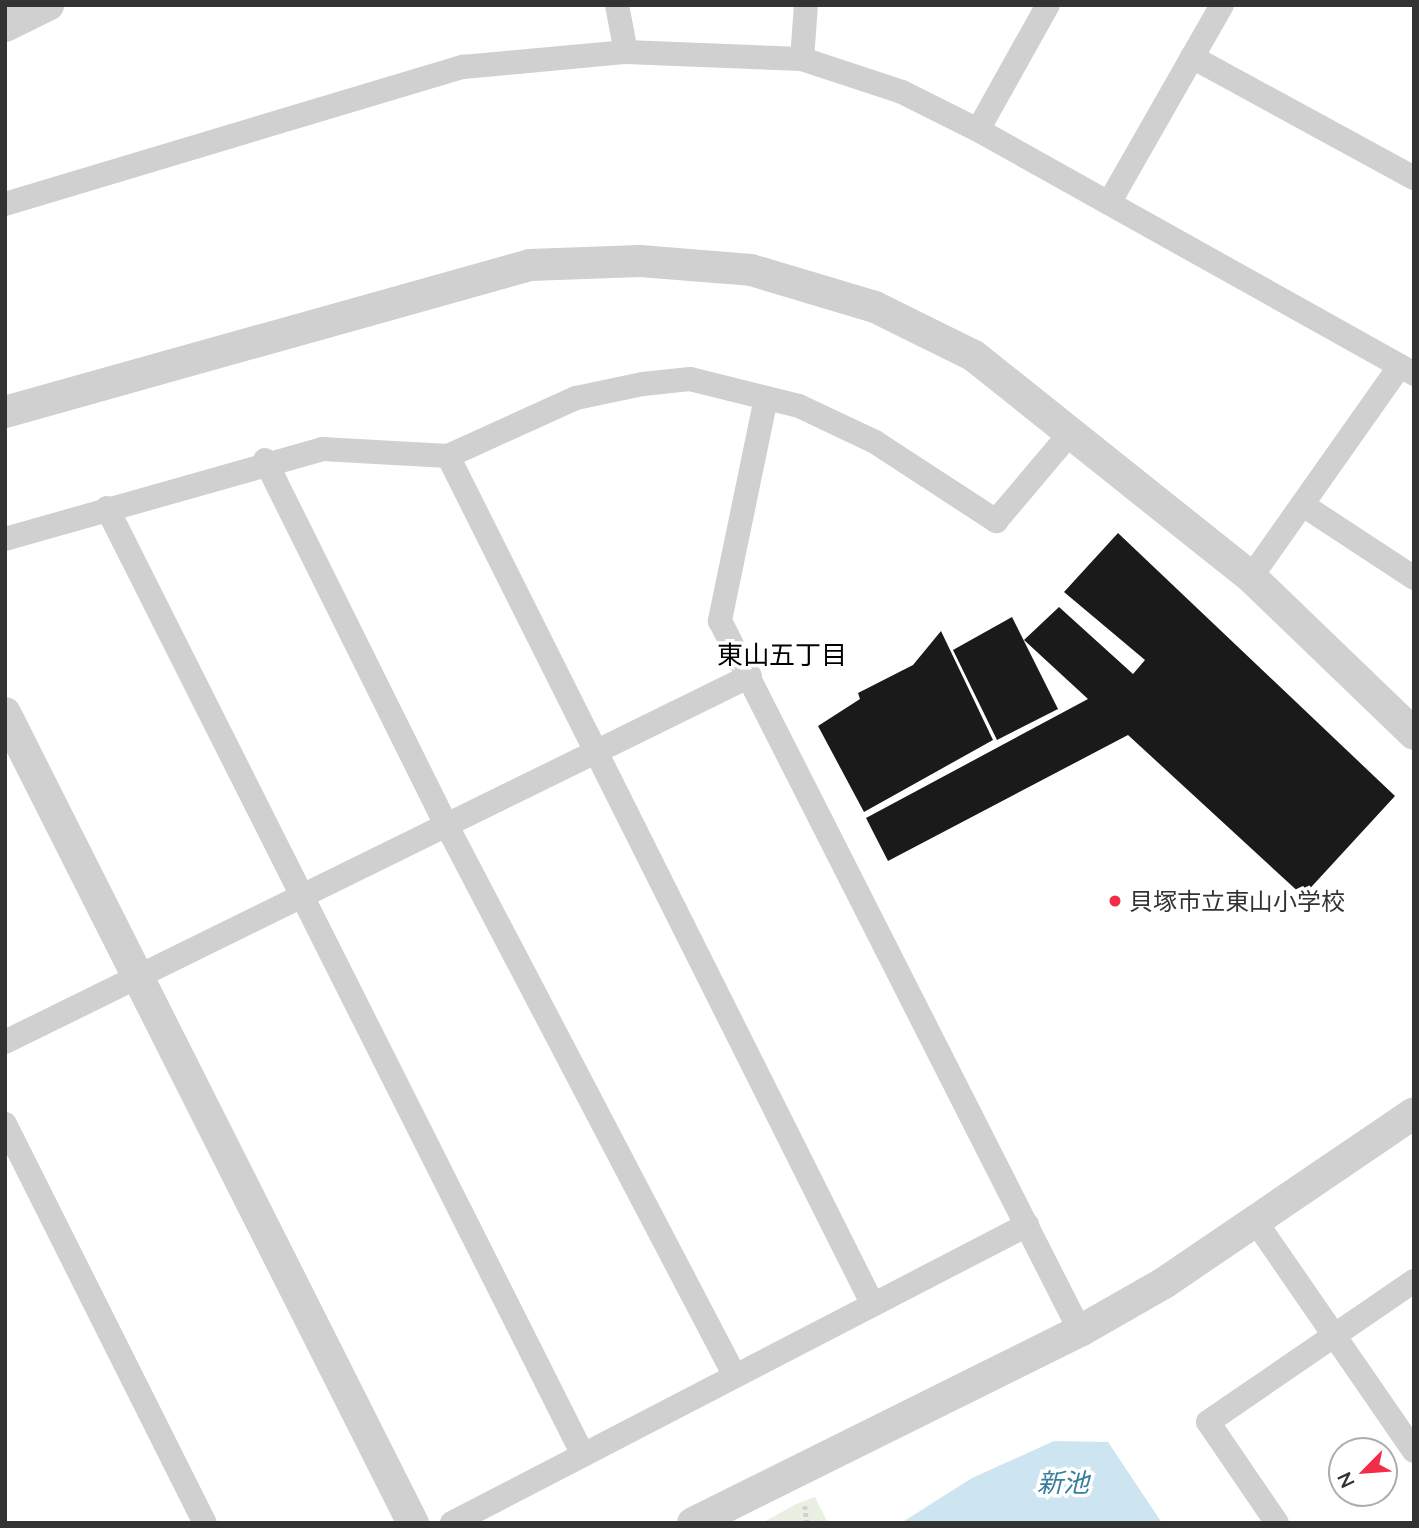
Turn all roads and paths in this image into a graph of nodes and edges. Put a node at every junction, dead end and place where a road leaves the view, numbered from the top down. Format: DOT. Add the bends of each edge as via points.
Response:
graph roads {
  1 [pos="48,5"];
  2 [pos="617,5"];
  3 [pos="806,5"];
  4 [pos="1048,5"];
  5 [pos="1222,5"];
  6 [pos="5,26"];
  7 [pos="626,52"];
  8 [pos="1192,57"];
  9 [pos="802,59"];
  10 [pos="978,130"];
  11 [pos="1414,178"];
  12 [pos="1109,203"];
  13 [pos="5,204"];
  14 [pos="1407,370"];
  15 [pos="766,398"];
  16 [pos="5,412"];
  17 [pos="1073,430"];
  18 [pos="448,456"];
  19 [pos="265,460"];
  20 [pos="1303,505"];
  21 [pos="107,508"];
  22 [pos="5,539"];
  23 [pos="1251,577"];
  24 [pos="1414,578"];
  25 [pos="750,676"];
  26 [pos="5,713"];
  27 [pos="1414,734"];
  28 [pos="596,751"];
  29 [pos="446,824"];
  30 [pos="300,895"];
  31 [pos="133,976"];
  32 [pos="5,1042"];
  33 [pos="1414,1113"];
  34 [pos="5,1124"];
  35 [pos="1256,1222"];
  36 [pos="1027,1225"];
  37 [pos="1414,1281"];
  38 [pos="873,1305"];
  39 [pos="1080,1331"];
  40 [pos="1334,1336"];
  41 [pos="735,1376"];
  42 [pos="1414,1451"];
  43 [pos="583,1455"];
  44 [pos="805,1506"];
  45 [pos="205,1523"];
  46 [pos="413,1523"];
  47 [pos="452,1523"];
  48 [pos="693,1523"];
  49 [pos="807,1523"];
  50 [pos="1277,1523"];
  1 -- 6 [label="street"];
  2 -- 7 [label="street"];
  3 -- 9 [label="street"];
  4 -- 10 [label="street"];
  5 -- 8 [label="street"];
  7 -- 9 [label="street"];
  7 -- 13 [label="street" via="463,67"];
  8 -- 11 [label="street"];
  8 -- 12 [label="street"];
  9 -- 10 [label="street" via="902,92"];
  10 -- 12 [label="street"];
  12 -- 14 [label="street"];
  14 -- 20 [label="street"];
  15 -- 17 [label="street" via="875,442 996,521"];
  15 -- 18 [label="street" via="690,379 627,385 576,398"];
  15 -- 25 [label="street" via="720,621"];
  16 -- 17 [label="street" via="530,265 640,261 751,270 876,307 974,356"];
  17 -- 23 [label="street"];
  18 -- 19 [label="street" via="321,449"];
  18 -- 28 [label="street"];
  19 -- 21 [label="street"];
  19 -- 29 [label="street"];
  20 -- 23 [label="street"];
  20 -- 24 [label="street"];
  21 -- 22 [label="street"];
  21 -- 30 [label="street"];
  23 -- 27 [label="street"];
  25 -- 28 [label="street"];
  25 -- 36 [label="street"];
  26 -- 31 [label="street"];
  28 -- 29 [label="street"];
  28 -- 38 [label="street"];
  29 -- 30 [label="street"];
  29 -- 41 [label="street"];
  30 -- 31 [label="street"];
  30 -- 43 [label="street"];
  31 -- 32 [label="street"];
  31 -- 46 [label="street"];
  33 -- 35 [label="street"];
  34 -- 45 [label="street"];
  35 -- 39 [label="street"];
  35 -- 40 [label="street"];
  36 -- 38 [label="street"];
  36 -- 39 [label="street"];
  37 -- 40 [label="street"];
  38 -- 41 [label="street"];
  39 -- 48 [label="street"];
  40 -- 42 [label="street"];
  40 -- 50 [label="street" via="1208,1422"];
  41 -- 43 [label="street"];
  43 -- 47 [label="street"];
  44 -- 49 [label="path"];
}
